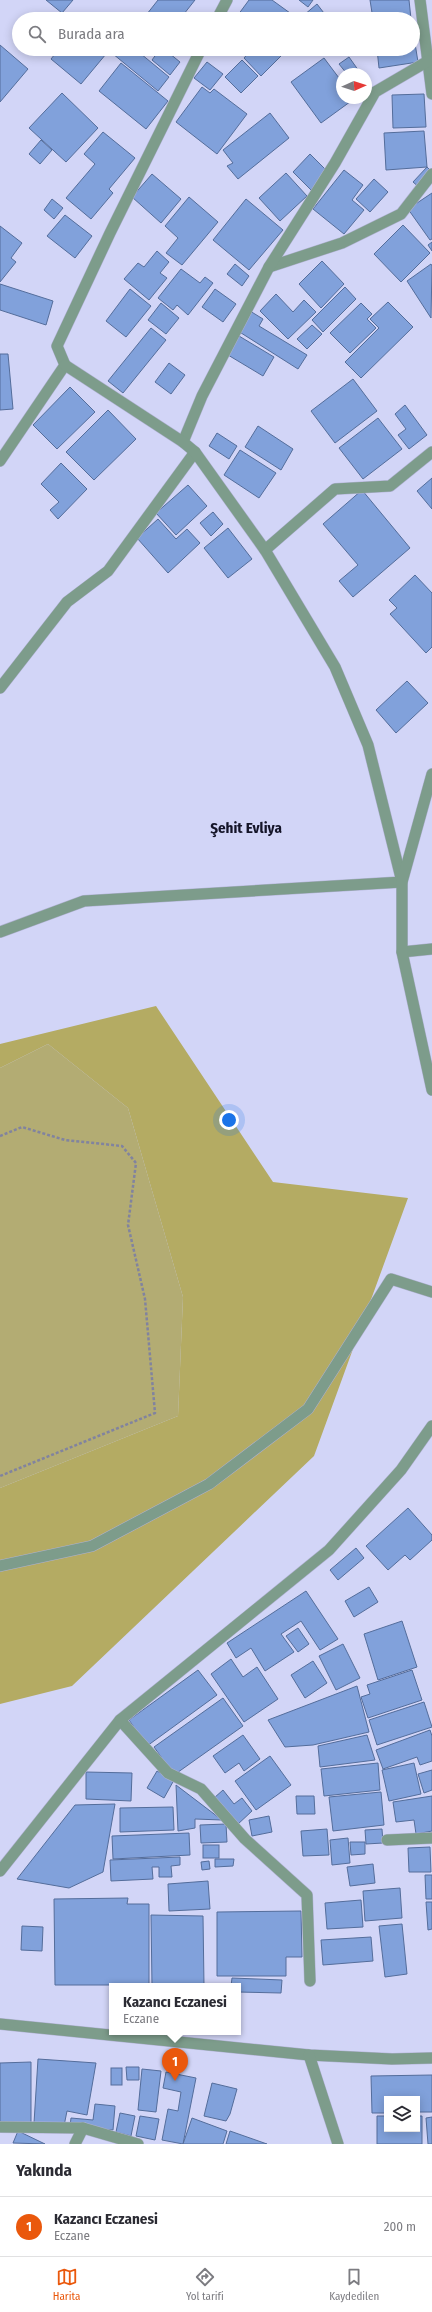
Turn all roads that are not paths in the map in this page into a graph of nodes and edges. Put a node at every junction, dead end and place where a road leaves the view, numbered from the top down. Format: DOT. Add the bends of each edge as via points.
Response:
graph roads {
  1 [pos="227,0"];
  2 [pos="420,0"];
  3 [pos="221,12"];
  4 [pos="198,56"];
  5 [pos="428,61"];
  6 [pos="432,94"];
  7 [pos="432,174"];
  8 [pos="270,267"];
  9 [pos="65,365"];
  10 [pos="183,442"];
  11 [pos="195,452"];
  12 [pos="432,452"];
  13 [pos="0,461"];
  14 [pos="265,550"];
  15 [pos="0,688"];
  16 [pos="432,774"];
  17 [pos="402,882"];
  18 [pos="0,932"];
  19 [pos="432,949"];
  20 [pos="402,952"];
  21 [pos="432,1090"];
  22 [pos="432,1292"];
  23 [pos="432,1426"];
  24 [pos="0,1566"];
  25 [pos="120,1720"];
  26 [pos="432,1838"];
  27 [pos="387,1840"];
  28 [pos="0,1871"];
  29 [pos="310,1981"];
  30 [pos="0,2024"];
  31 [pos="109,2035"];
  32 [pos="110,2035"];
  33 [pos="309,2055"];
  34 [pos="432,2058"];
  35 [pos="0,2127"];
  36 [pos="83,2128"];
  37 [pos="75,2144"];
  38 [pos="138,2144"];
  39 [pos="338,2144"];
  1 -- 3 [label="street"];
  2 -- 5 [label="street"];
  4 -- 9 [label="street" via="57,346"];
  5 -- 6 [label="street"];
  5 -- 8 [label="street" via="375,92 335,163"];
  7 -- 8 [label="street" via="402,214 342,242"];
  8 -- 10 [label="street" via="202,396"];
  9 -- 10 [label="street"];
  9 -- 13 [label="street"];
  10 -- 11 [label="street"];
  11 -- 14 [label="street"];
  11 -- 15 [label="street" via="108,571 67,602"];
  12 -- 14 [label="street" via="390,486 336,489"];
  14 -- 17 [label="street" via="335,667 368,745"];
  16 -- 17 [label="street"];
  17 -- 18 [label="street" via="84,901"];
  17 -- 20 [label="street"];
  19 -- 20 [label="street"];
  20 -- 21 [label="street"];
  22 -- 24 [label="street" via="391,1279 308,1409 209,1484 92,1546"];
  23 -- 25 [label="street" via="401,1470 329,1550"];
  25 -- 28 [label="street"];
  25 -- 29 [label="street" via="168,1773 201,1789 245,1839 307,1895"];
  26 -- 27 [label="street"];
  30 -- 31 [label="street"];
  32 -- 33 [label="street"];
  33 -- 34 [label="street"];
  33 -- 39 [label="street"];
  35 -- 36 [label="street"];
  36 -- 37 [label="street"];
  36 -- 38 [label="street"];
}
